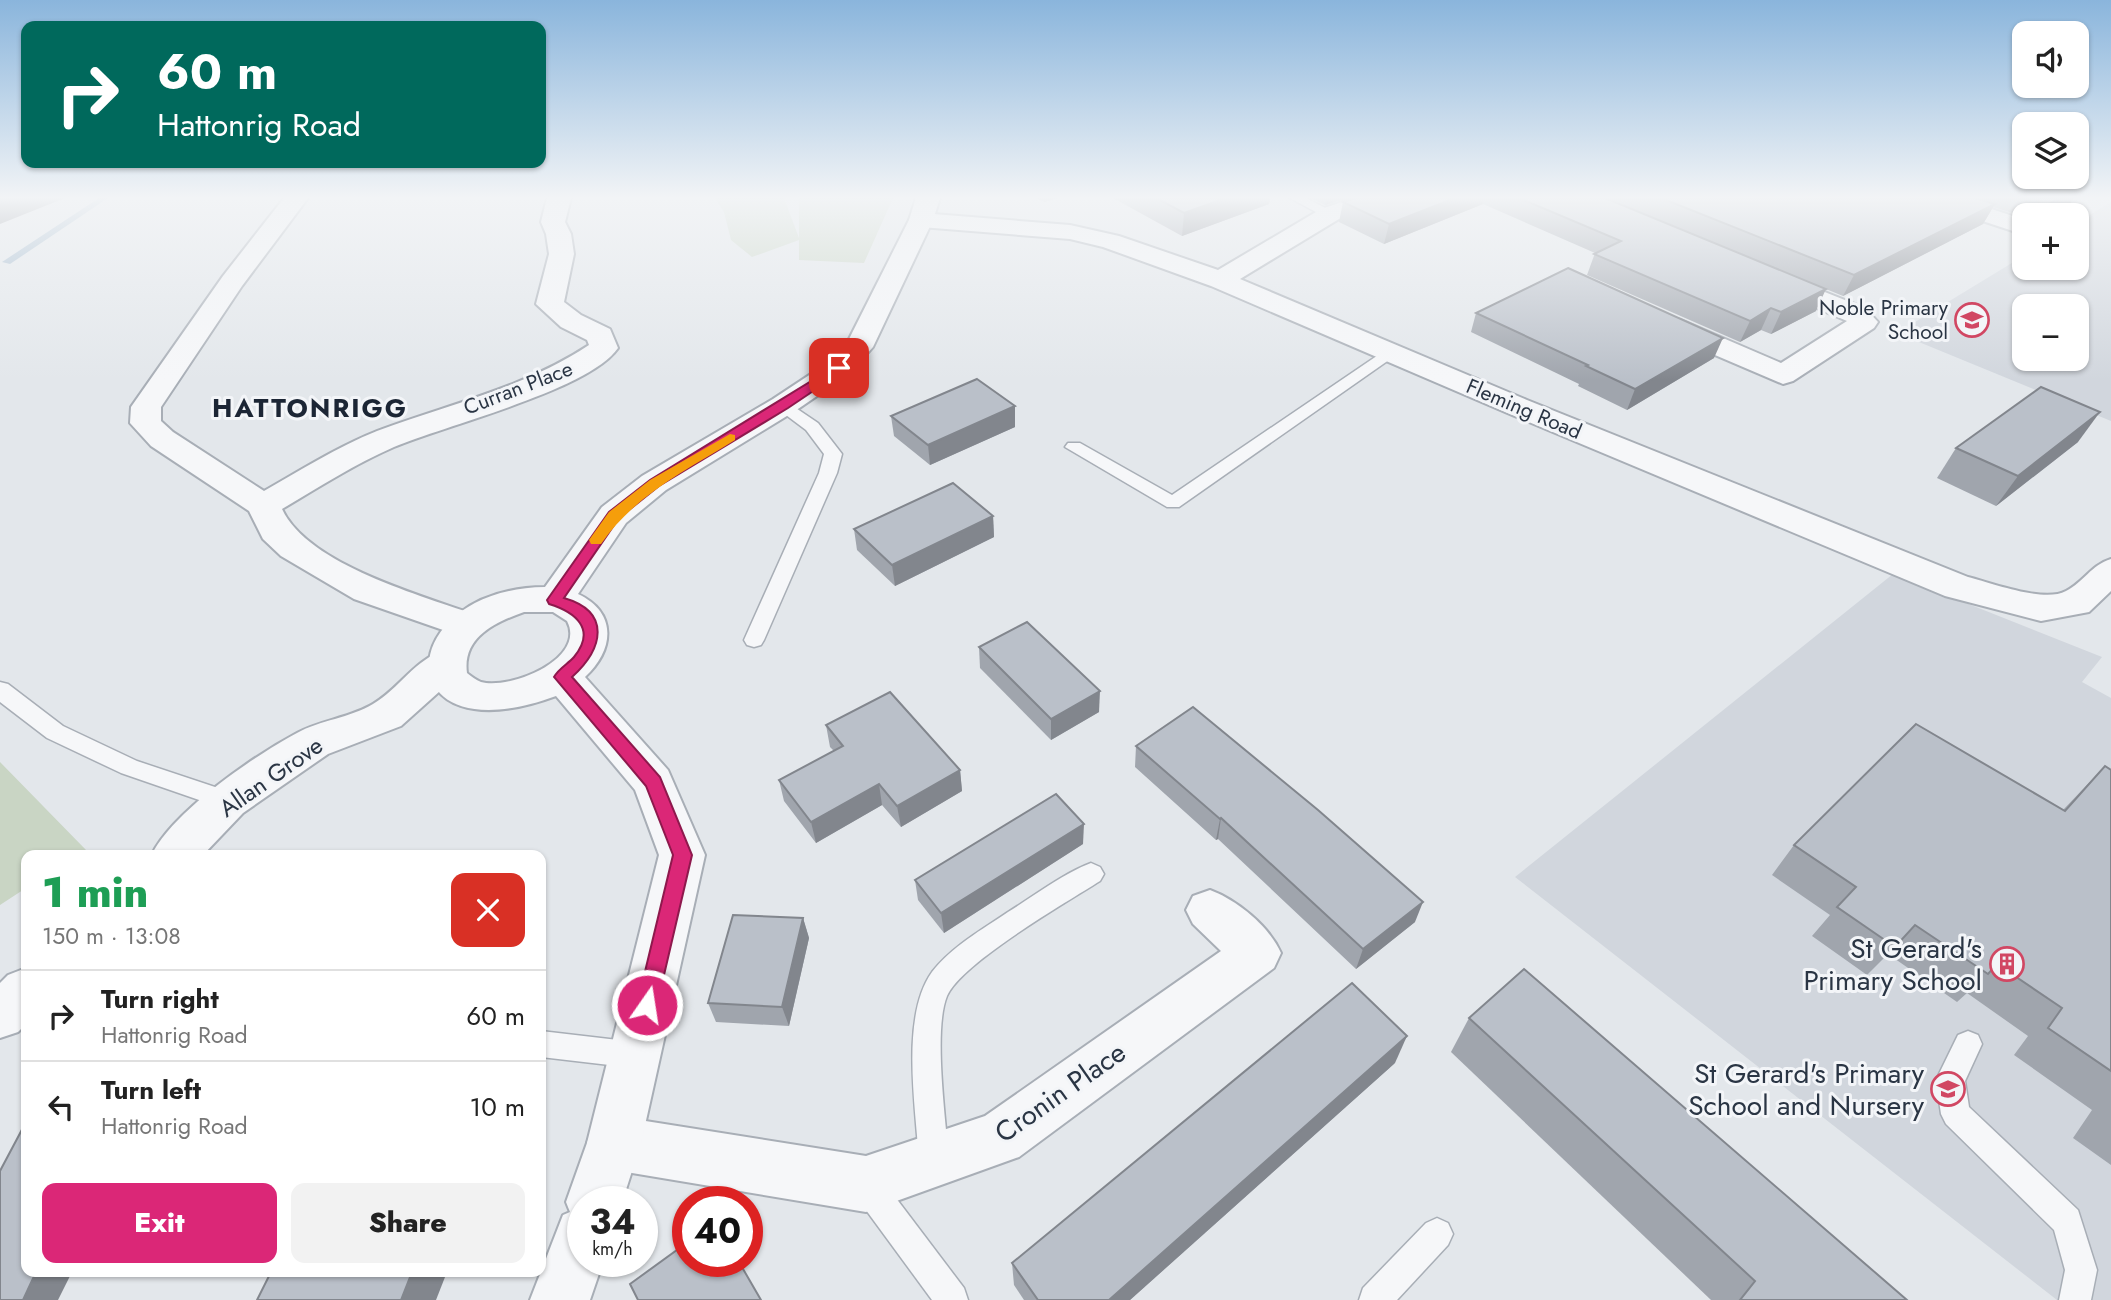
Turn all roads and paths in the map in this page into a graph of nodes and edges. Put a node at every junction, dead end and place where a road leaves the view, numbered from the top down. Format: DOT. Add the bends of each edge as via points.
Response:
graph roads {
  1 [pos="250,259"];
  2 [pos="562,259"];
  3 [pos="901,259"];
  4 [pos="1160,259"];
  5 [pos="1256,259"];
  6 [pos="1744,267"];
  7 [pos="1220,280"];
  8 [pos="1647,315"];
  9 [pos="1390,352"];
  10 [pos="784,405"];
  11 [pos="1074,447"];
  12 [pos="263,505"];
  13 [pos="2111,571"];
  14 [pos="555,600"];
  15 [pos="467,625"];
  16 [pos="754,640"];
  17 [pos="445,664"];
  18 [pos="562,677"];
  19 [pos="0,690"];
  20 [pos="228,802"];
  21 [pos="179,850"];
  22 [pos="1091,874"];
  23 [pos="1210,910"];
  24 [pos="21,996"];
  25 [pos="0,1015"];
  26 [pos="1968,1044"];
  27 [pos="546,1045"];
  28 [pos="635,1055"];
  29 [pos="614,1143"];
  30 [pos="934,1161"];
  31 [pos="866,1184"];
  32 [pos="599,1186"];
  33 [pos="1437,1234"];
  34 [pos="568,1277"];
  35 [pos="560,1300"];
  36 [pos="952,1300"];
  37 [pos="1375,1300"];
  38 [pos="2075,1300"];
  1 -- 12 [label="street" via="146,407 146,423 162,439"];
  2 -- 12 [label="street, Curran Place" via="550,304 600,335 604,348 585,363 520,392 382,440"];
  3 -- 10 [label="street" via="859,347 839,368"];
  4 -- 7 [label="street, Fleming Road"];
  5 -- 7 [label="street"];
  6 -- 8 [label="street" via="1855,314 1864,323 1783,375"];
  7 -- 9 [label="street, Fleming Road"];
  9 -- 11 [label="lane" via="1173,503"];
  9 -- 13 [label="street, Fleming Road" via="1958,587 2041,608 2076,603"];
  10 -- 14 [label="street" via="654,483 614,515"];
  10 -- 16 [label="lane" via="825,438 833,454"];
  12 -- 15 [label="street" via="275,531 293,548 368,590"];
  14 -- 15 [label="street" via="523,600"];
  14 -- 18 [label="street" via="583,613 591,627 580,661"];
  15 -- 17 [label="street" via="452,642"];
  17 -- 18 [label="street" via="452,682 472,694 495,697 538,689"];
  17 -- 20 [label="street, Allan Grove" via="387,715 313,743"];
  18 -- 28 [label="street" via="653,782 682,855"];
  19 -- 20 [label="lane" via="55,732 129,767"];
  20 -- 21 [label="street, Allan Grove"];
  22 -- 30 [label="lane" via="961,958 936,988 928,1015"];
  23 -- 30 [label="street, Cronin Place" via="1256,953 1000,1138"];
  24 -- 25 [label="street"];
  26 -- 38 [label="lane" via="1950,1080 1956,1114 2067,1221 2081,1270"];
  27 -- 28 [label="lane"];
  28 -- 29 [label="street"];
  29 -- 31 [label="street, Cronin Place"];
  29 -- 32 [label="street"];
  30 -- 31 [label="street, Cronin Place"];
  31 -- 36 [label="lane"];
  33 -- 37 [label="lane"];
  34 -- 35 [label="street"];
}
